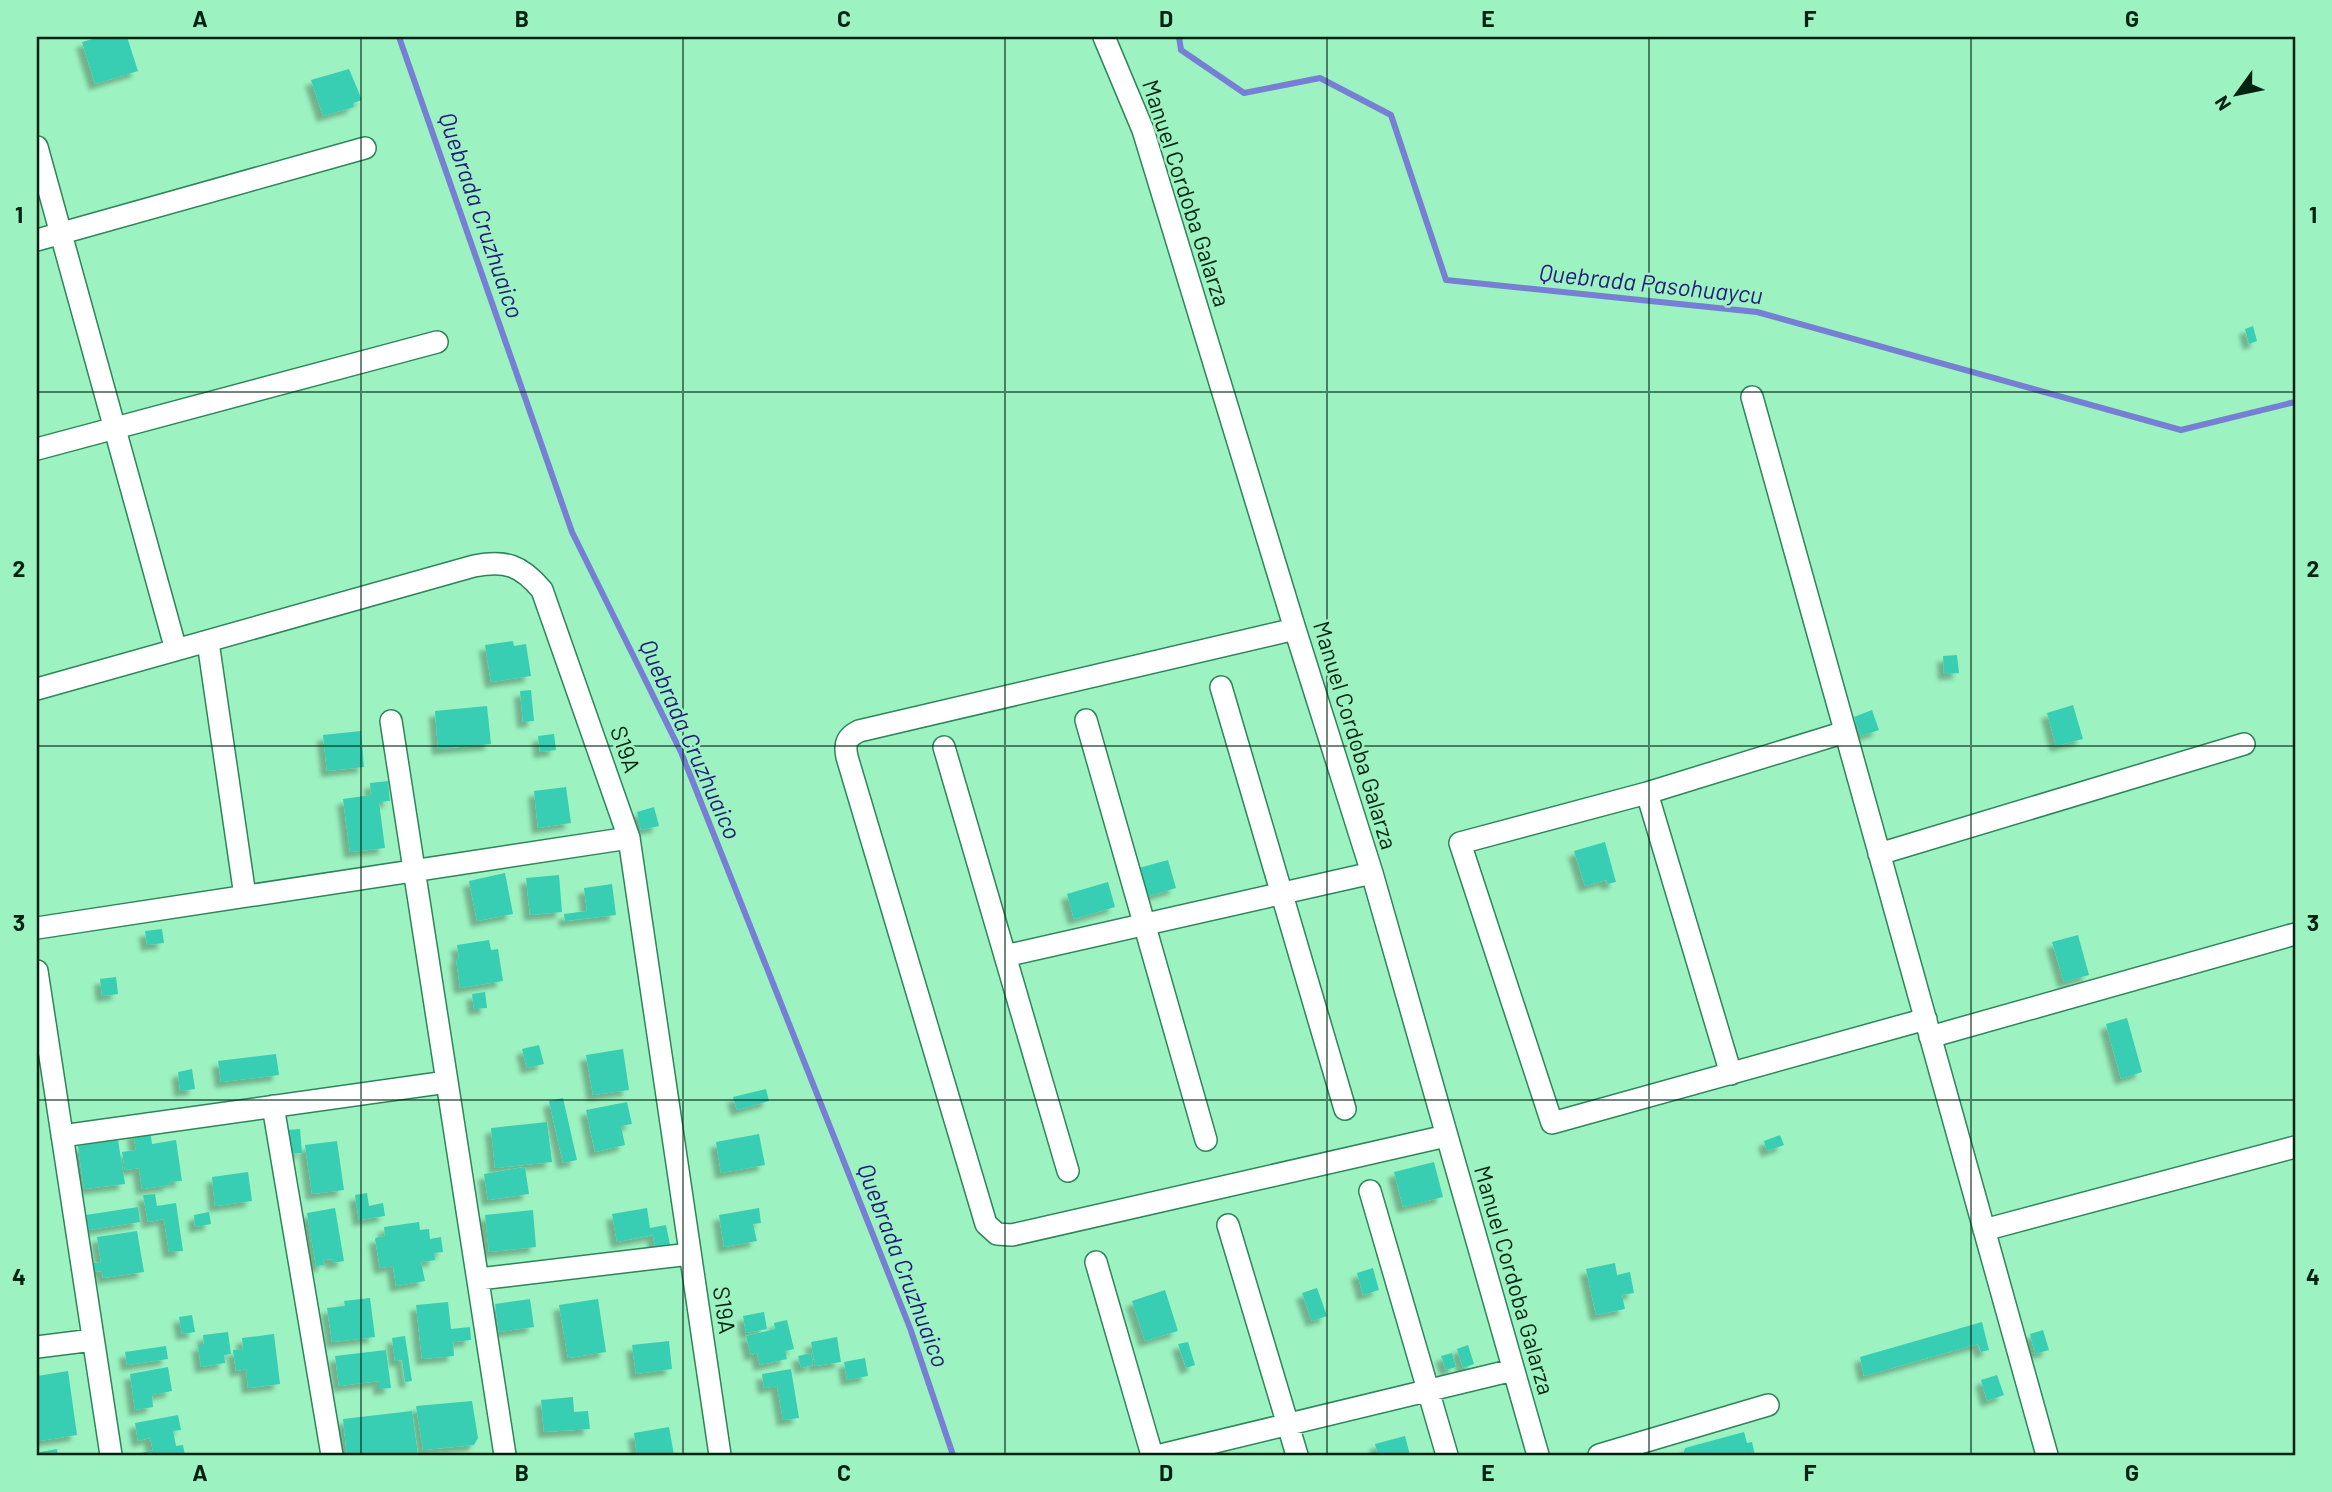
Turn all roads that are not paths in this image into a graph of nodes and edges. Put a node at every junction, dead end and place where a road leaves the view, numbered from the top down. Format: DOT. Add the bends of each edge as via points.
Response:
graph roads {
  1 [pos="1104,37"];
  2 [pos="37,148"];
  3 [pos="365,148"];
  4 [pos="61,233"];
  5 [pos="37,240"];
  6 [pos="437,342"];
  7 [pos="1752,397"];
  8 [pos="114,427"];
  9 [pos="37,450"];
  10 [pos="1295,629"];
  11 [pos="208,642"];
  12 [pos="176,650"];
  13 [pos="1221,687"];
  14 [pos="37,689"];
  15 [pos="1086,720"];
  16 [pos="391,721"];
  17 [pos="1845,732"];
  18 [pos="2244,744"];
  19 [pos="944,747"];
  20 [pos="1647,793"];
  21 [pos="629,838"];
  22 [pos="1879,854"];
  23 [pos="415,870"];
  24 [pos="1372,873"];
  25 [pos="1282,894"];
  26 [pos="245,896"];
  27 [pos="1144,925"];
  28 [pos="37,928"];
  29 [pos="2295,934"];
  30 [pos="1005,956"];
  31 [pos="37,971"];
  32 [pos="1928,1028"];
  33 [pos="1731,1074"];
  34 [pos="447,1082"];
  35 [pos="273,1106"];
  36 [pos="1345,1109"];
  37 [pos="62,1136"];
  38 [pos="1446,1136"];
  39 [pos="1206,1140"];
  40 [pos="2295,1147"];
  41 [pos="1068,1171"];
  42 [pos="1370,1191"];
  43 [pos="1228,1225"];
  44 [pos="1984,1230"];
  45 [pos="690,1254"];
  46 [pos="1096,1262"];
  47 [pos="478,1279"];
  48 [pos="93,1340"];
  49 [pos="37,1347"];
  50 [pos="1513,1370"];
  51 [pos="1429,1391"];
  52 [pos="1768,1405"];
  53 [pos="1287,1425"];
  54 [pos="111,1455"];
  55 [pos="332,1455"];
  56 [pos="505,1455"];
  57 [pos="720,1455"];
  58 [pos="1152,1455"];
  59 [pos="1161,1455"];
  60 [pos="1297,1455"];
  61 [pos="1447,1455"];
  62 [pos="1538,1455"];
  63 [pos="1599,1455"];
  64 [pos="2047,1455"];
  1 -- 10 [label="street, Manuel Cordoba Galarza" via="1143,130"];
  2 -- 4 [label="street"];
  3 -- 4 [label="street"];
  4 -- 5 [label="street"];
  4 -- 8 [label="street"];
  6 -- 8 [label="street"];
  7 -- 17 [label="street"];
  8 -- 9 [label="street"];
  8 -- 12 [label="street"];
  10 -- 24 [label="street, Manuel Cordoba Galarza"];
  10 -- 38 [label="street" via="859,731 846,741 982,1211 991,1230 1012,1235"];
  11 -- 12 [label="street, S19A"];
  11 -- 21 [label="street, S19A" via="474,566 493,562 512,566 530,575 542,590"];
  11 -- 26 [label="street"];
  12 -- 14 [label="street, S19A"];
  13 -- 25 [label="street"];
  15 -- 27 [label="street"];
  16 -- 23 [label="street"];
  17 -- 20 [label="street"];
  17 -- 22 [label="street"];
  18 -- 22 [label="street"];
  19 -- 30 [label="street"];
  20 -- 33 [label="street"];
  20 -- 33 [label="street" via="1460,843 1552,1123"];
  21 -- 23 [label="street"];
  21 -- 45 [label="street, S19A"];
  22 -- 32 [label="street"];
  23 -- 26 [label="street"];
  23 -- 34 [label="street"];
  24 -- 25 [label="street"];
  24 -- 38 [label="street, Manuel Cordoba Galarza"];
  25 -- 27 [label="street"];
  25 -- 36 [label="street"];
  26 -- 28 [label="street"];
  27 -- 30 [label="street"];
  27 -- 39 [label="street"];
  29 -- 32 [label="street"];
  30 -- 41 [label="street"];
  31 -- 37 [label="street"];
  32 -- 33 [label="street"];
  32 -- 44 [label="street"];
  34 -- 35 [label="street"];
  34 -- 47 [label="street"];
  35 -- 37 [label="street"];
  35 -- 55 [label="street"];
  37 -- 48 [label="street"];
  38 -- 50 [label="street, Manuel Cordoba Galarza"];
  40 -- 44 [label="street"];
  42 -- 51 [label="street"];
  43 -- 53 [label="street"];
  44 -- 64 [label="street"];
  45 -- 47 [label="street"];
  45 -- 57 [label="street, S19A"];
  46 -- 58 [label="street"];
  47 -- 56 [label="street"];
  48 -- 49 [label="street"];
  48 -- 54 [label="street"];
  50 -- 51 [label="street"];
  50 -- 62 [label="street, Manuel Cordoba Galarza"];
  51 -- 53 [label="street"];
  51 -- 61 [label="street"];
  52 -- 63 [label="street"];
  53 -- 59 [label="street"];
  53 -- 60 [label="street"];
}
